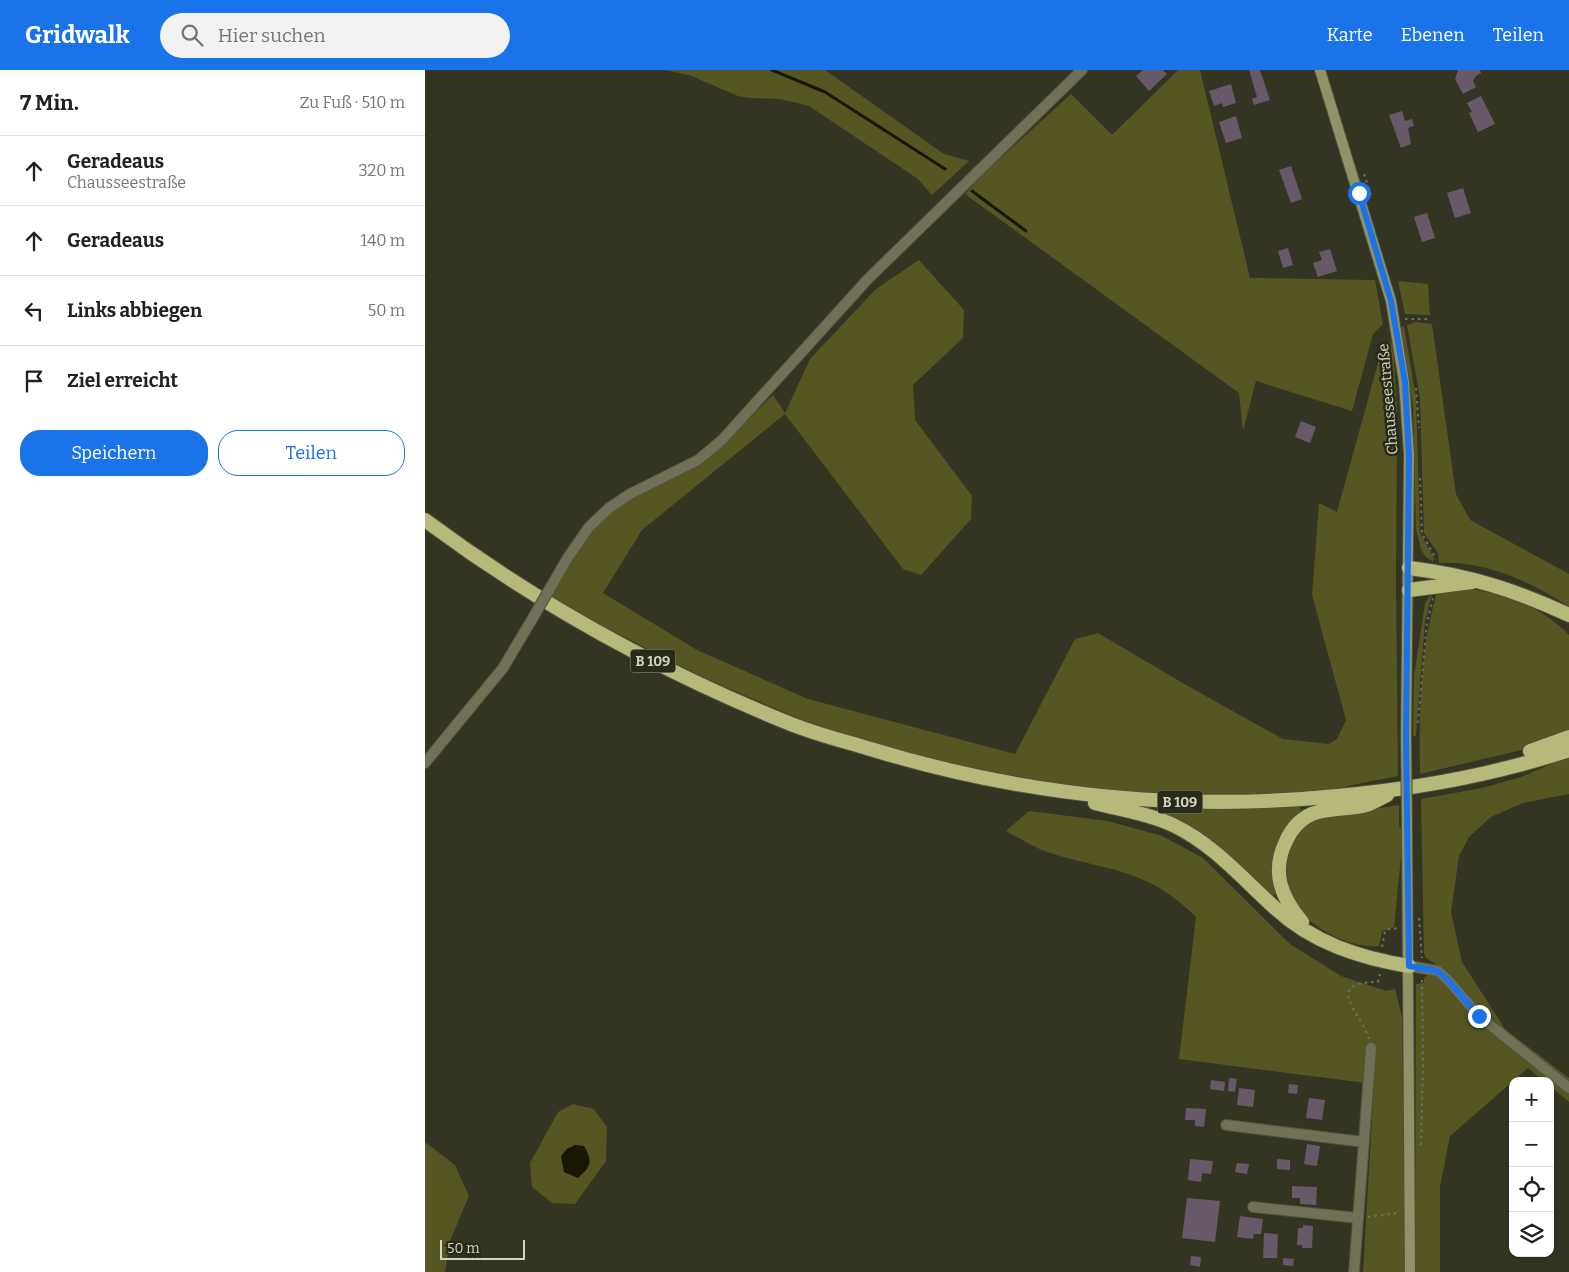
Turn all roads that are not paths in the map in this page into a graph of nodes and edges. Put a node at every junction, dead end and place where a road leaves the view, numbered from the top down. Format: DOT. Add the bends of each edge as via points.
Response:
graph roads {
  1 [pos="1083,70"];
  2 [pos="1320,70"];
  3 [pos="425,520"];
  4 [pos="1409,568"];
  5 [pos="1476,581"];
  6 [pos="1409,590"];
  7 [pos="1549,606"];
  8 [pos="1569,615"];
  9 [pos="1569,627"];
  10 [pos="1569,737"];
  11 [pos="1569,750"];
  12 [pos="425,763"];
  13 [pos="1485,773"];
  14 [pos="1031,788"];
  15 [pos="1398,790"];
  16 [pos="1318,938"];
  17 [pos="1416,967"];
  18 [pos="1371,1048"];
  19 [pos="1569,1088"];
  20 [pos="1225,1125"];
  21 [pos="1364,1142"];
  22 [pos="1253,1207"];
  23 [pos="1358,1218"];
  24 [pos="1354,1272"];
  25 [pos="1409,1272"];
  1 -- 12 [label="street, bridge" via="868,279 722,440 698,460 609,508 589,527 503,668"];
  2 -- 4 [label="main road, Chausseestraße" via="1397,328 1405,382 1409,456"];
  3 -- 14 [label="highway, B 109" via="576,618 638,653 788,724 919,763"];
  4 -- 5 [label="highway" via="1435,570"];
  4 -- 6 [label="main road, Chausseestraße"];
  5 -- 6 [label="highway"];
  5 -- 7 [label="highway" via="1495,584"];
  6 -- 17 [label="main road, Chausseestraße, bridge" via="1406,736 1408,928"];
  7 -- 8 [label="highway"];
  7 -- 9 [label="highway"];
  10 -- 13 [label="highway" via="1512,757"];
  11 -- 13 [label="highway, B 109"];
  13 -- 15 [label="highway, B 109"];
  14 -- 15 [label="highway, B 109" via="1099,797 1217,803 1297,800"];
  14 -- 16 [label="highway" via="1175,826 1223,860 1295,925"];
  15 -- 16 [label="highway" via="1366,805 1312,814 1290,833 1280,853 1277,868 1279,884 1288,905"];
  16 -- 17 [label="highway" via="1344,951"];
  17 -- 19 [label="street" via="1437,971 1479,1016"];
  17 -- 25 [label="main road, Chausseestraße"];
  18 -- 21 [label="street"];
  20 -- 21 [label="street"];
  21 -- 23 [label="street"];
  22 -- 23 [label="street"];
  23 -- 24 [label="street"];
}
